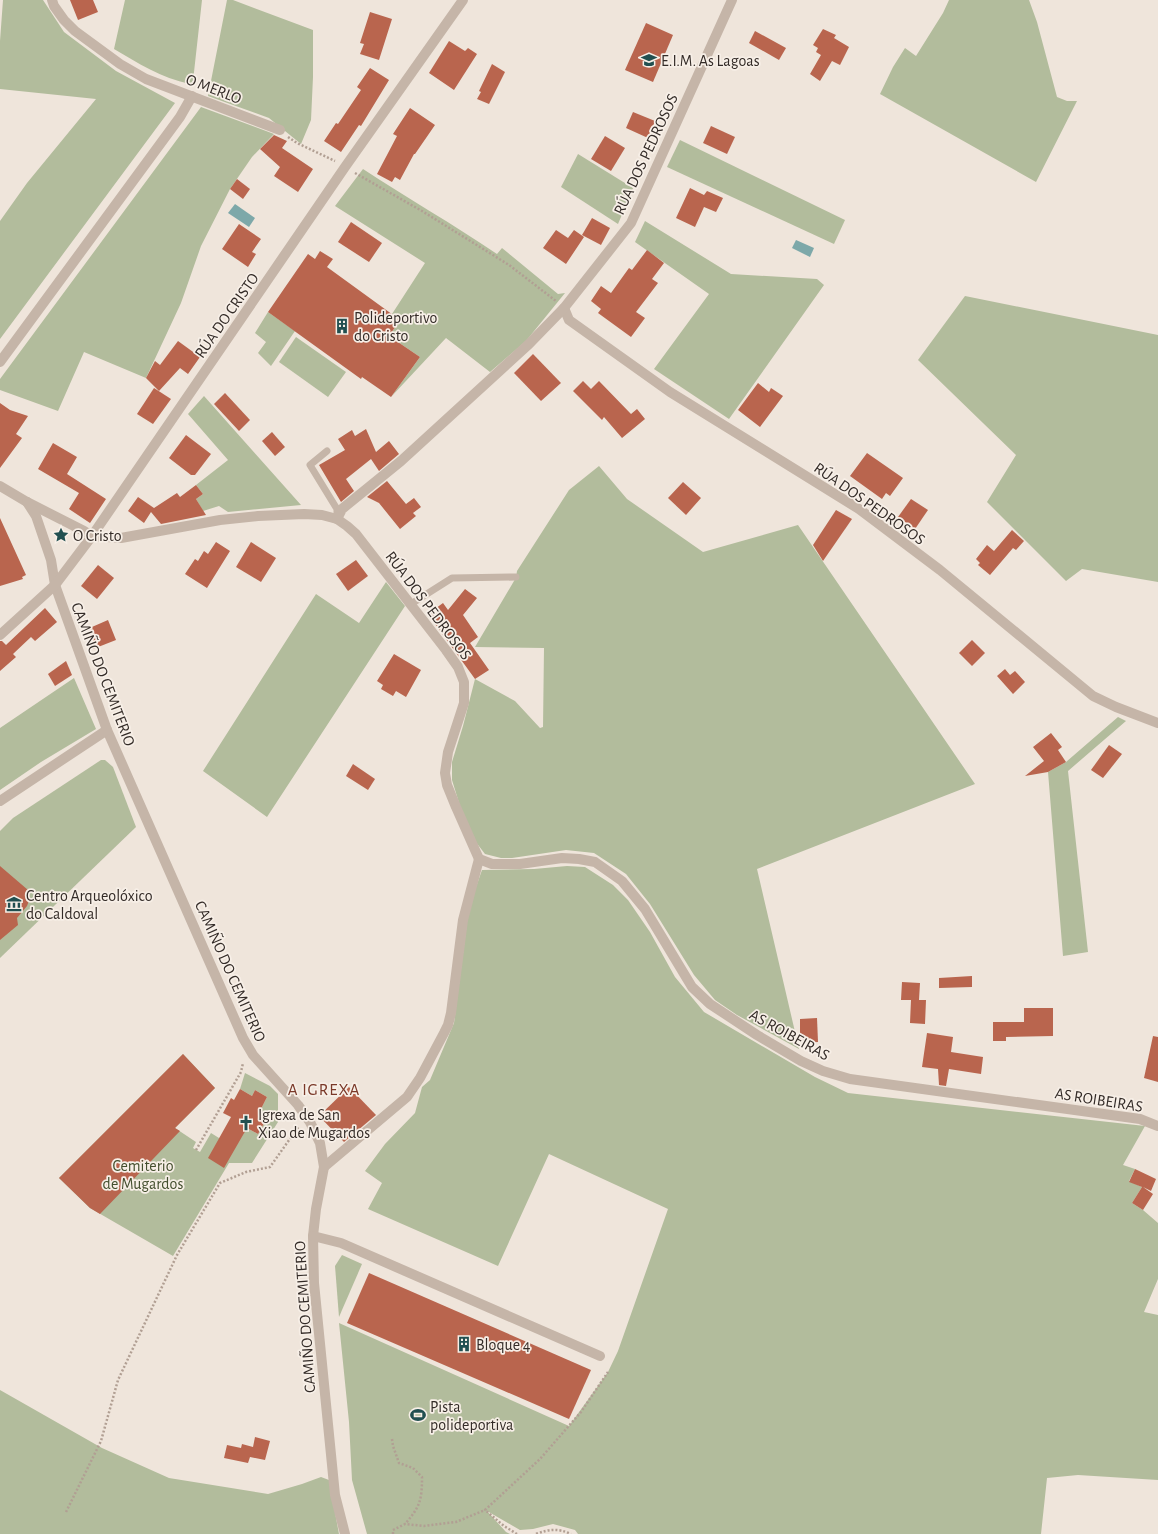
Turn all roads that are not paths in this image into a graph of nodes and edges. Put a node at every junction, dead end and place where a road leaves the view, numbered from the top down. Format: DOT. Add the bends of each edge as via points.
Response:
graph roads {
  1 [pos="52,0"];
  2 [pos="463,0"];
  3 [pos="732,0"];
  4 [pos="192,96"];
  5 [pos="280,130"];
  6 [pos="564,308"];
  7 [pos="0,362"];
  8 [pos="327,451"];
  9 [pos="0,486"];
  10 [pos="27,502"];
  11 [pos="337,519"];
  12 [pos="92,536"];
  13 [pos="516,577"];
  14 [pos="55,585"];
  15 [pos="411,604"];
  16 [pos="0,635"];
  17 [pos="1158,723"];
  18 [pos="108,730"];
  19 [pos="0,801"];
  20 [pos="479,859"];
  21 [pos="1158,1126"];
  22 [pos="324,1167"];
  23 [pos="313,1236"];
  24 [pos="600,1356"];
  25 [pos="344,1534"];
  1 -- 4 [label="street, O MERLO" via="64,20 75,31 120,64 146,79"];
  2 -- 12 [label="street, RÚA DO CRISTO"];
  3 -- 6 [label="street, RÚA DOS PEDROSOS" via="631,223"];
  4 -- 5 [label="street, O MERLO"];
  4 -- 7 [label="street" via="180,117"];
  6 -- 11 [label="street, RÚA DOS PEDROSOS" via="529,344 401,461 342,510"];
  6 -- 17 [label="street, RÚA DOS PEDROSOS" via="569,320 670,392 859,509 940,570 1093,696"];
  8 -- 11 [label="lane" via="310,465 337,509"];
  9 -- 10 [label="street"];
  10 -- 12 [label="street"];
  10 -- 14 [label="street, CAMIÑO DO CEMITERIO" via="36,516 51,560"];
  11 -- 12 [label="street, RÚA DOS PEDROSOS" via="310,514 258,516 220,520 138,536"];
  11 -- 15 [label="street, RÚA DOS PEDROSOS" via="356,534"];
  12 -- 14 [label="street, RÚA DO CRISTO"];
  13 -- 15 [label="lane" via="452,578"];
  14 -- 16 [label="street, RÚA DO CRISTO"];
  14 -- 18 [label="street, CAMIÑO DO CEMITERIO"];
  15 -- 20 [label="street, RÚA DOS PEDROSOS" via="454,661 464,682 464,703 448,752 445,773 451,796"];
  18 -- 19 [label="street"];
  18 -- 22 [label="street, CAMIÑO DO CEMITERIO" via="243,1038 253,1055 310,1122 320,1142"];
  20 -- 21 [label="street, AS ROIBEIRAS" via="492,864 520,864 562,858 595,862 622,881 645,909 692,987 710,1004 789,1054 823,1071 850,1079 1140,1119"];
  20 -- 22 [label="street" via="463,920 451,1012 444,1033 407,1097"];
  22 -- 23 [label="street, CAMIÑO DO CEMITERIO"];
  23 -- 24 [label="street" via="340,1243"];
  23 -- 25 [label="street, CAMIÑO DO CEMITERIO" via="318,1332 335,1494"];
}
